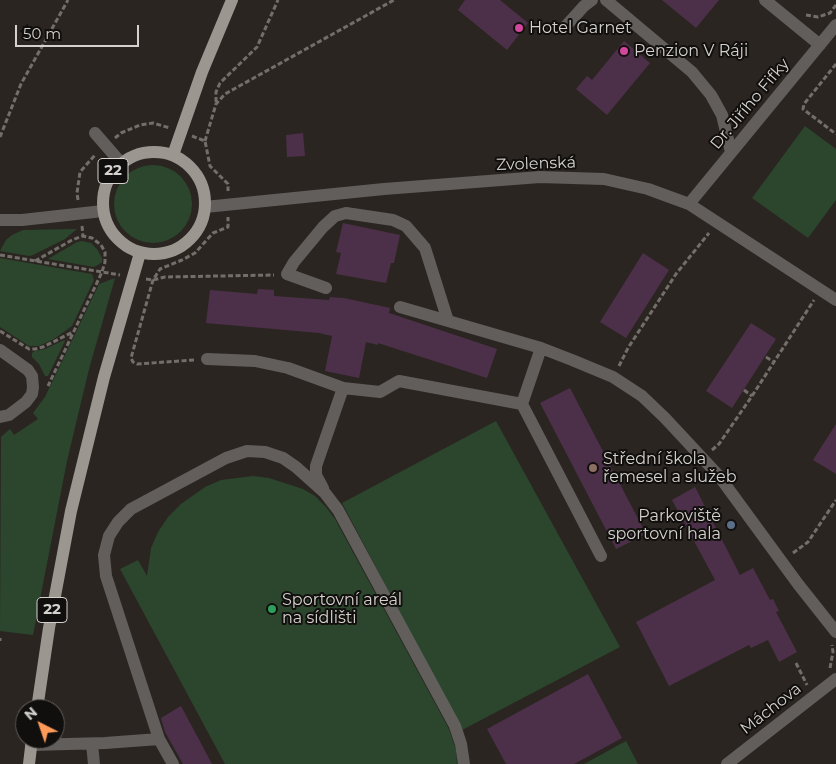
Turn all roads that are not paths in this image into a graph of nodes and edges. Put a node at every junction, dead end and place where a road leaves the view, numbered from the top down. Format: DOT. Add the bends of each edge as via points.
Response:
graph roads {
  1 [pos="232,0"];
  2 [pos="592,0"];
  3 [pos="606,0"];
  4 [pos="765,0"];
  5 [pos="836,26"];
  6 [pos="565,28"];
  7 [pos="820,45"];
  8 [pos="95,133"];
  9 [pos="731,152"];
  10 [pos="173,155"];
  11 [pos="121,163"];
  12 [pos="689,204"];
  13 [pos="205,207"];
  14 [pos="103,212"];
  15 [pos="0,220"];
  16 [pos="140,252"];
  17 [pos="326,288"];
  18 [pos="836,300"];
  19 [pos="400,307"];
  20 [pos="448,321"];
  21 [pos="541,348"];
  22 [pos="0,350"];
  23 [pos="207,359"];
  24 [pos="343,388"];
  25 [pos="522,404"];
  26 [pos="0,417"];
  27 [pos="325,493"];
  28 [pos="601,556"];
  29 [pos="836,632"];
  30 [pos="836,679"];
  31 [pos="38,699"];
  32 [pos="455,726"];
  33 [pos="159,739"];
  34 [pos="65,743"];
  35 [pos="92,744"];
  36 [pos="31,749"];
  37 [pos="29,764"];
  38 [pos="94,764"];
  39 [pos="173,764"];
  40 [pos="464,764"];
  41 [pos="473,764"];
  42 [pos="727,764"];
  1 -- 10 [label="main road"];
  2 -- 6 [label="street"];
  3 -- 9 [label="street" via="692,72 711,95 722,115"];
  4 -- 7 [label="street"];
  5 -- 7 [label="street, Dr. Jiřího Fifky"];
  7 -- 9 [label="street, Dr. Jiřího Fifky"];
  8 -- 11 [label="street"];
  9 -- 12 [label="street, Dr. Jiřího Fifky"];
  10 -- 11 [label="main road, 22" via="146,152"];
  10 -- 13 [label="main road, 22" via="198,175"];
  11 -- 14 [label="main road, 22" via="105,185"];
  12 -- 13 [label="street, Zvolenská" via="648,189 604,179 540,177"];
  12 -- 18 [label="street, Zvolenská"];
  13 -- 16 [label="main road, 22" via="202,222 183,245 170,252"];
  14 -- 15 [label="street"];
  14 -- 16 [label="main road, 22" via="115,237 126,247"];
  16 -- 31 [label="main road, 22" via="104,377 72,511"];
  17 -- 20 [label="street" via="287,274 323,227 335,216 346,213 393,220 406,226 425,248"];
  19 -- 20 [label="street"];
  20 -- 21 [label="street"];
  21 -- 25 [label="street"];
  21 -- 29 [label="street" via="613,377 642,396 665,418 719,476"];
  22 -- 26 [label="street" via="28,370 33,387 26,402 9,415"];
  23 -- 24 [label="street" via="255,361 288,368"];
  24 -- 25 [label="street" via="380,392 399,381"];
  24 -- 27 [label="street" via="316,466 316,474"];
  25 -- 28 [label="street"];
  27 -- 32 [label="street" via="338,510"];
  27 -- 33 [label="street" via="283,458 247,451 226,458 147,498 130,508 118,522 109,536 104,555 106,576"];
  30 -- 42 [label="street, Máchova"];
  32 -- 40 [label="street"];
  32 -- 41 [label="street"];
  33 -- 35 [label="street"];
  33 -- 39 [label="street"];
  34 -- 35 [label="street"];
  35 -- 38 [label="street"];
  36 -- 37 [label="main road"];
}
